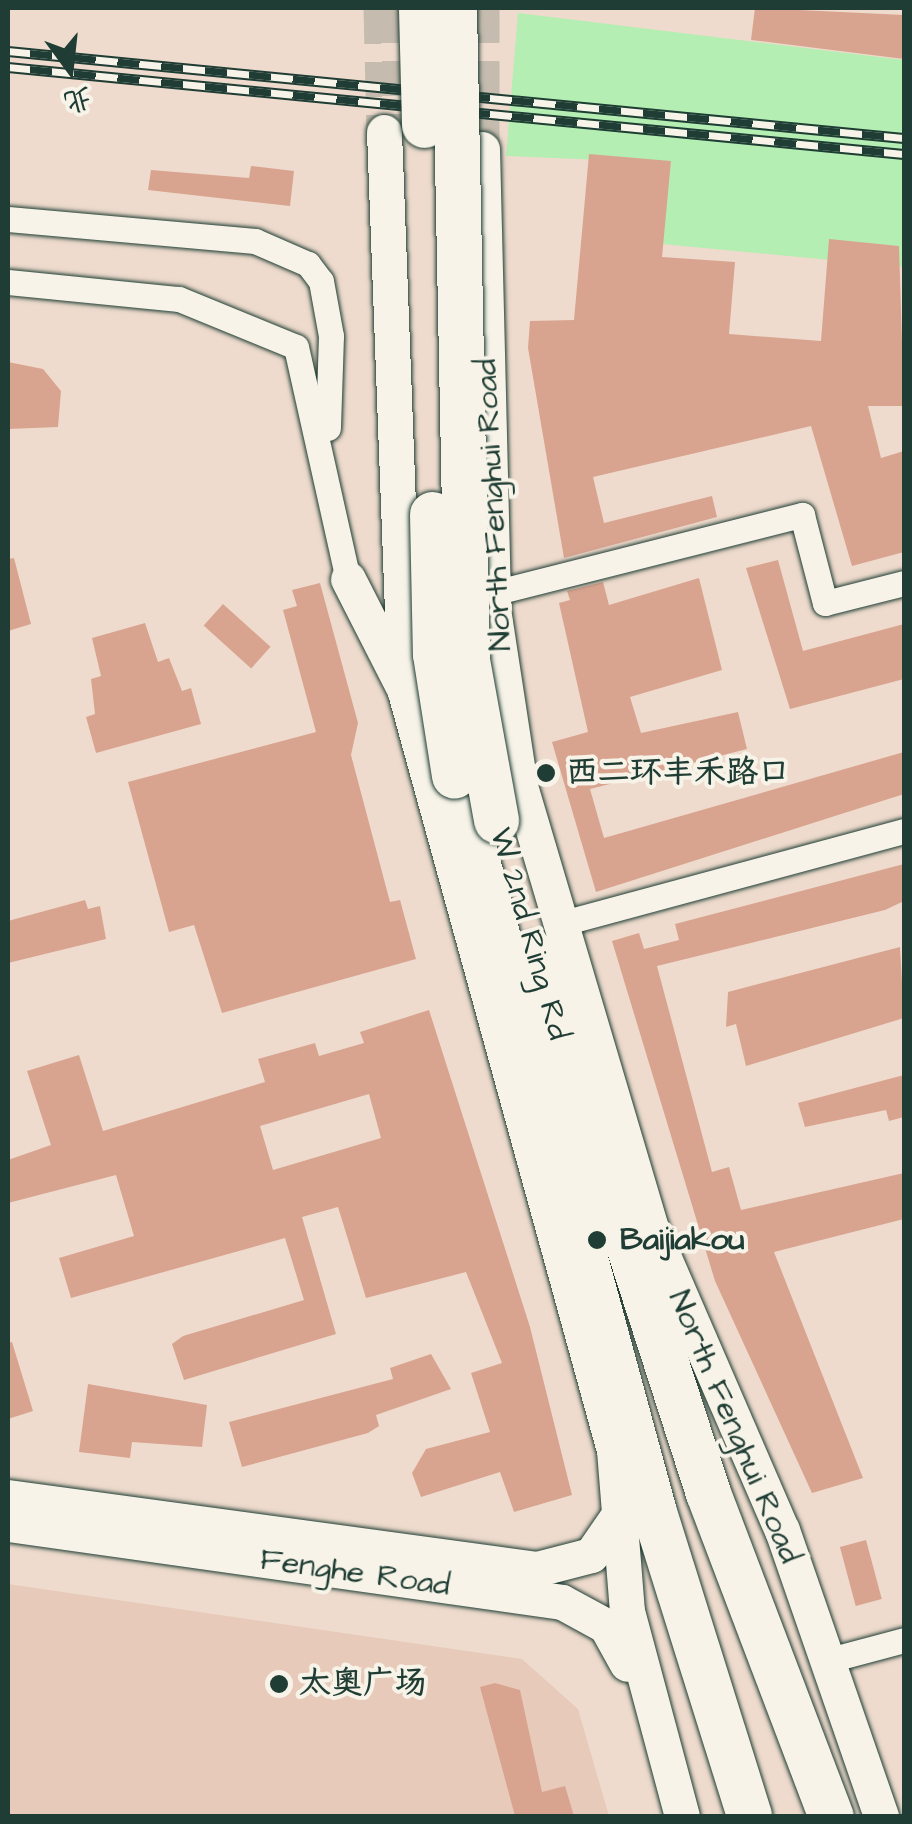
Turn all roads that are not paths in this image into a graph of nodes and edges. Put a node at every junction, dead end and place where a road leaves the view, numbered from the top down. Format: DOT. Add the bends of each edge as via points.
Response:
graph roads {
  1 [pos="394,8"];
  2 [pos="421,8"];
  3 [pos="452,8"];
  4 [pos="384,132"];
  5 [pos="482,149"];
  6 [pos="8,219"];
  7 [pos="8,282"];
  8 [pos="327,468"];
  9 [pos="400,560"];
  10 [pos="348,579"];
  11 [pos="904,583"];
  12 [pos="493,593"];
  13 [pos="405,692"];
  14 [pos="904,831"];
  15 [pos="559,924"];
  16 [pos="600,1069"];
  17 [pos="642,1292"];
  18 [pos="614,1450"];
  19 [pos="8,1497"];
  20 [pos="637,1513"];
  21 [pos="8,1524"];
  22 [pos="904,1640"];
  23 [pos="828,1660"];
  24 [pos="650,1704"];
  25 [pos="682,1816"];
  26 [pos="748,1816"];
  27 [pos="831,1816"];
  28 [pos="881,1816"];
  1 -- 3 [label="main road"];
  2 -- 20 [label="highway, W 2nd Ring Rd, bridge" via="435,654 454,776"];
  3 -- 17 [label="highway, W 2nd Ring Rd, bridge" via="467,660 496,820"];
  4 -- 9 [label="main road"];
  5 -- 12 [label="main road, North Fenghui Road"];
  6 -- 8 [label="street" via="255,241 308,264 321,281 331,336"];
  7 -- 8 [label="street" via="179,298 280,335 303,359"];
  8 -- 10 [label="street"];
  9 -- 10 [label="main road" via="379,592"];
  9 -- 13 [label="main road"];
  10 -- 13 [label="main road"];
  11 -- 12 [label="street" via="826,603 802,515"];
  12 -- 15 [label="main road, North Fenghui Road" via="520,786"];
  13 -- 18 [label="main road"];
  14 -- 15 [label="street"];
  15 -- 16 [label="main road, North Fenghui Road"];
  16 -- 17 [label="highway"];
  16 -- 23 [label="main road, North Fenghui Road" via="681,1308 782,1530"];
  17 -- 27 [label="highway, W 2nd Ring Rd" via="708,1494"];
  18 -- 20 [label="highway"];
  19 -- 20 [label="main road, Fenghe Road" via="537,1569 591,1555"];
  20 -- 24 [label="main road" via="628,1611"];
  20 -- 26 [label="highway, W 2nd Ring Rd" via="683,1601"];
  21 -- 24 [label="main road, Fenghe Road" via="582,1608 606,1626"];
  22 -- 23 [label="street"];
  23 -- 28 [label="main road, North Fenghui Road"];
  24 -- 25 [label="main road"];
}
